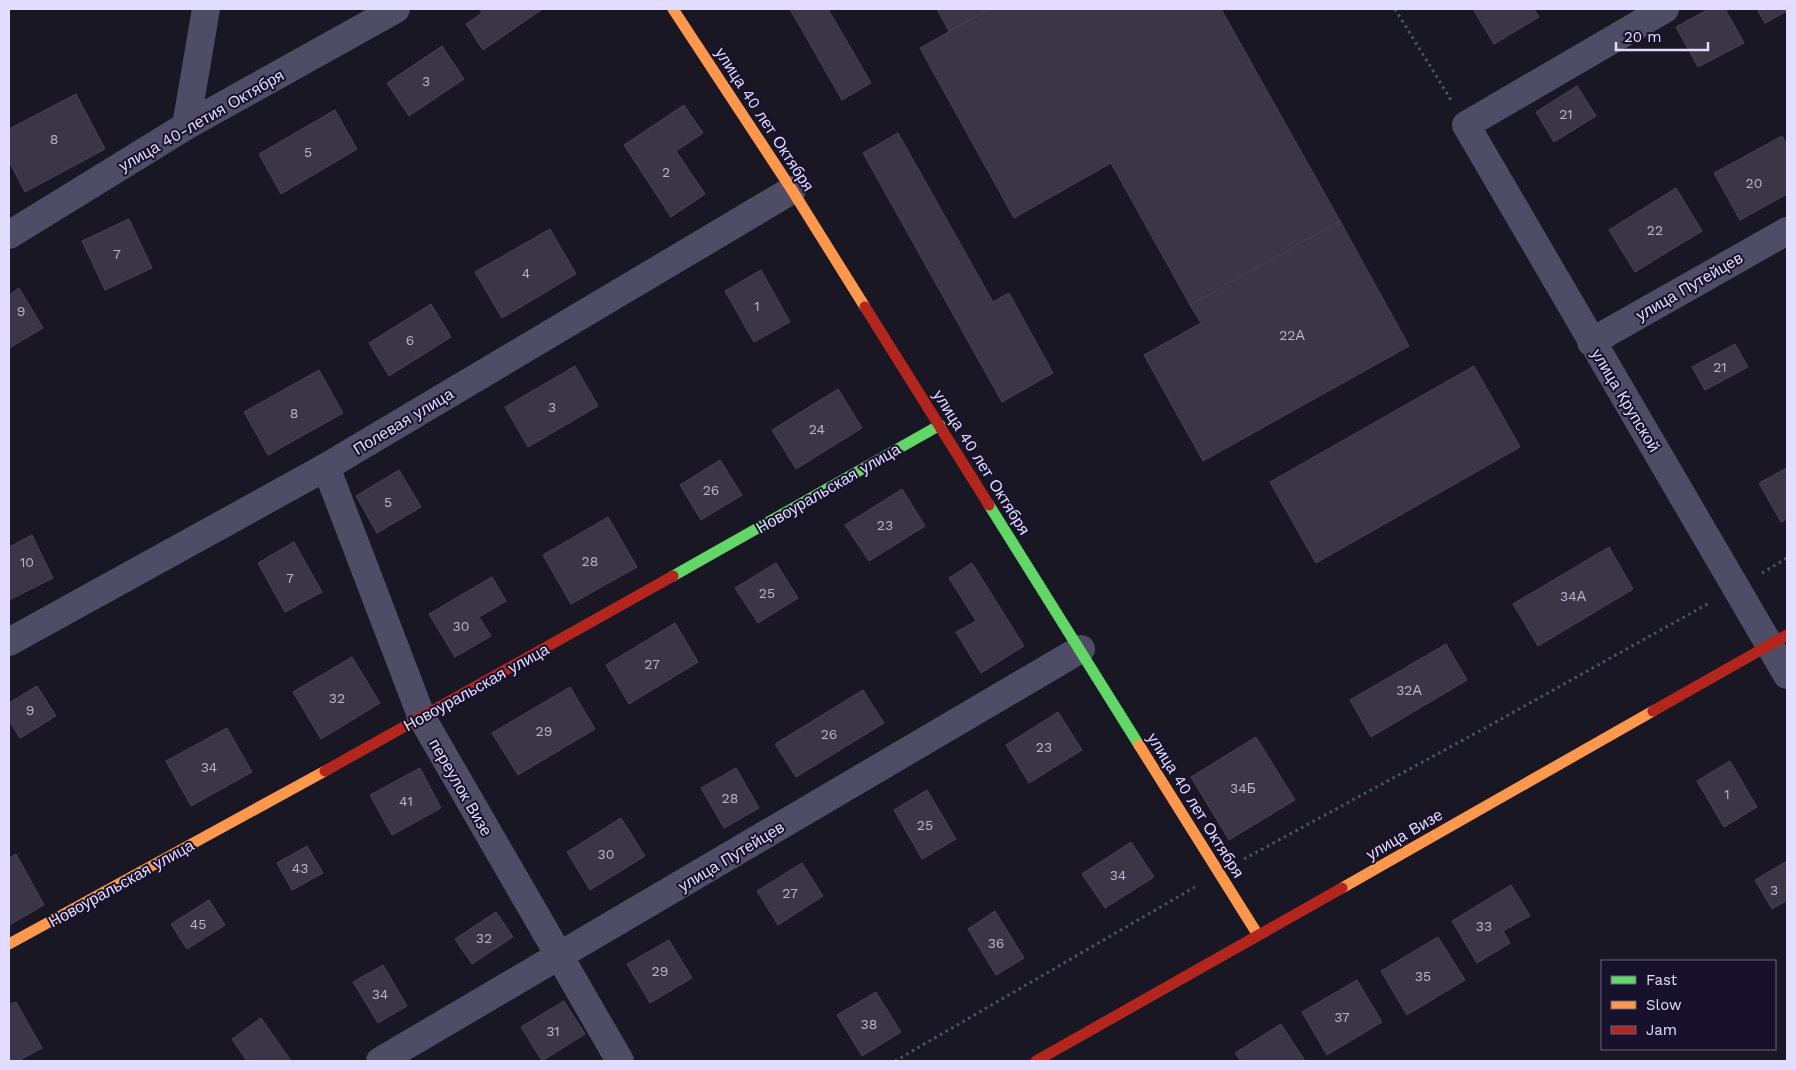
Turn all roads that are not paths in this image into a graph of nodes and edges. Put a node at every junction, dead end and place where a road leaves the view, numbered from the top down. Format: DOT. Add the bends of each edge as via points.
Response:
graph roads {
  1 [pos="206,9"];
  2 [pos="396,9"];
  3 [pos="673,9"];
  4 [pos="1665,9"];
  5 [pos="186,126"];
  6 [pos="792,190"];
  7 [pos="1787,231"];
  8 [pos="9,235"];
  9 [pos="1591,342"];
  10 [pos="940,425"];
  11 [pos="326,467"];
  12 [pos="1779,640"];
  13 [pos="9,642"];
  14 [pos="1081,650"];
  15 [pos="1787,675"];
  16 [pos="422,718"];
  17 [pos="1258,935"];
  18 [pos="9,944"];
  19 [pos="559,957"];
  20 [pos="380,1061"];
  21 [pos="620,1061"];
  22 [pos="1036,1061"];
  1 -- 5 [label="street"];
  2 -- 5 [label="street, улица 40-летия Октября"];
  3 -- 6 [label="street, улица 40 лет Октября"];
  4 -- 9 [label="street, улица Крупской" via="1466,125"];
  5 -- 8 [label="street, улица 40-летия Октября"];
  6 -- 10 [label="street, улица 40 лет Октября"];
  6 -- 11 [label="street, Полевая улица"];
  7 -- 9 [label="street, улица Путейцев"];
  9 -- 12 [label="street, улица Крупской" via="1736,587"];
  10 -- 14 [label="street, улица 40 лет Октября"];
  10 -- 16 [label="street, Новоуральская улица"];
  11 -- 13 [label="street, Полевая улица"];
  11 -- 16 [label="street, переулок Визе"];
  12 -- 15 [label="street, улица Крупской"];
  12 -- 17 [label="street, улица Визе"];
  14 -- 17 [label="street, улица 40 лет Октября"];
  14 -- 19 [label="street, улица Путейцев"];
  16 -- 18 [label="street, Новоуральская улица"];
  16 -- 19 [label="street, переулок Визе"];
  17 -- 22 [label="street, улица Визе"];
  19 -- 20 [label="street, улица Путейцев"];
  19 -- 21 [label="street, переулок Визе"];
}
